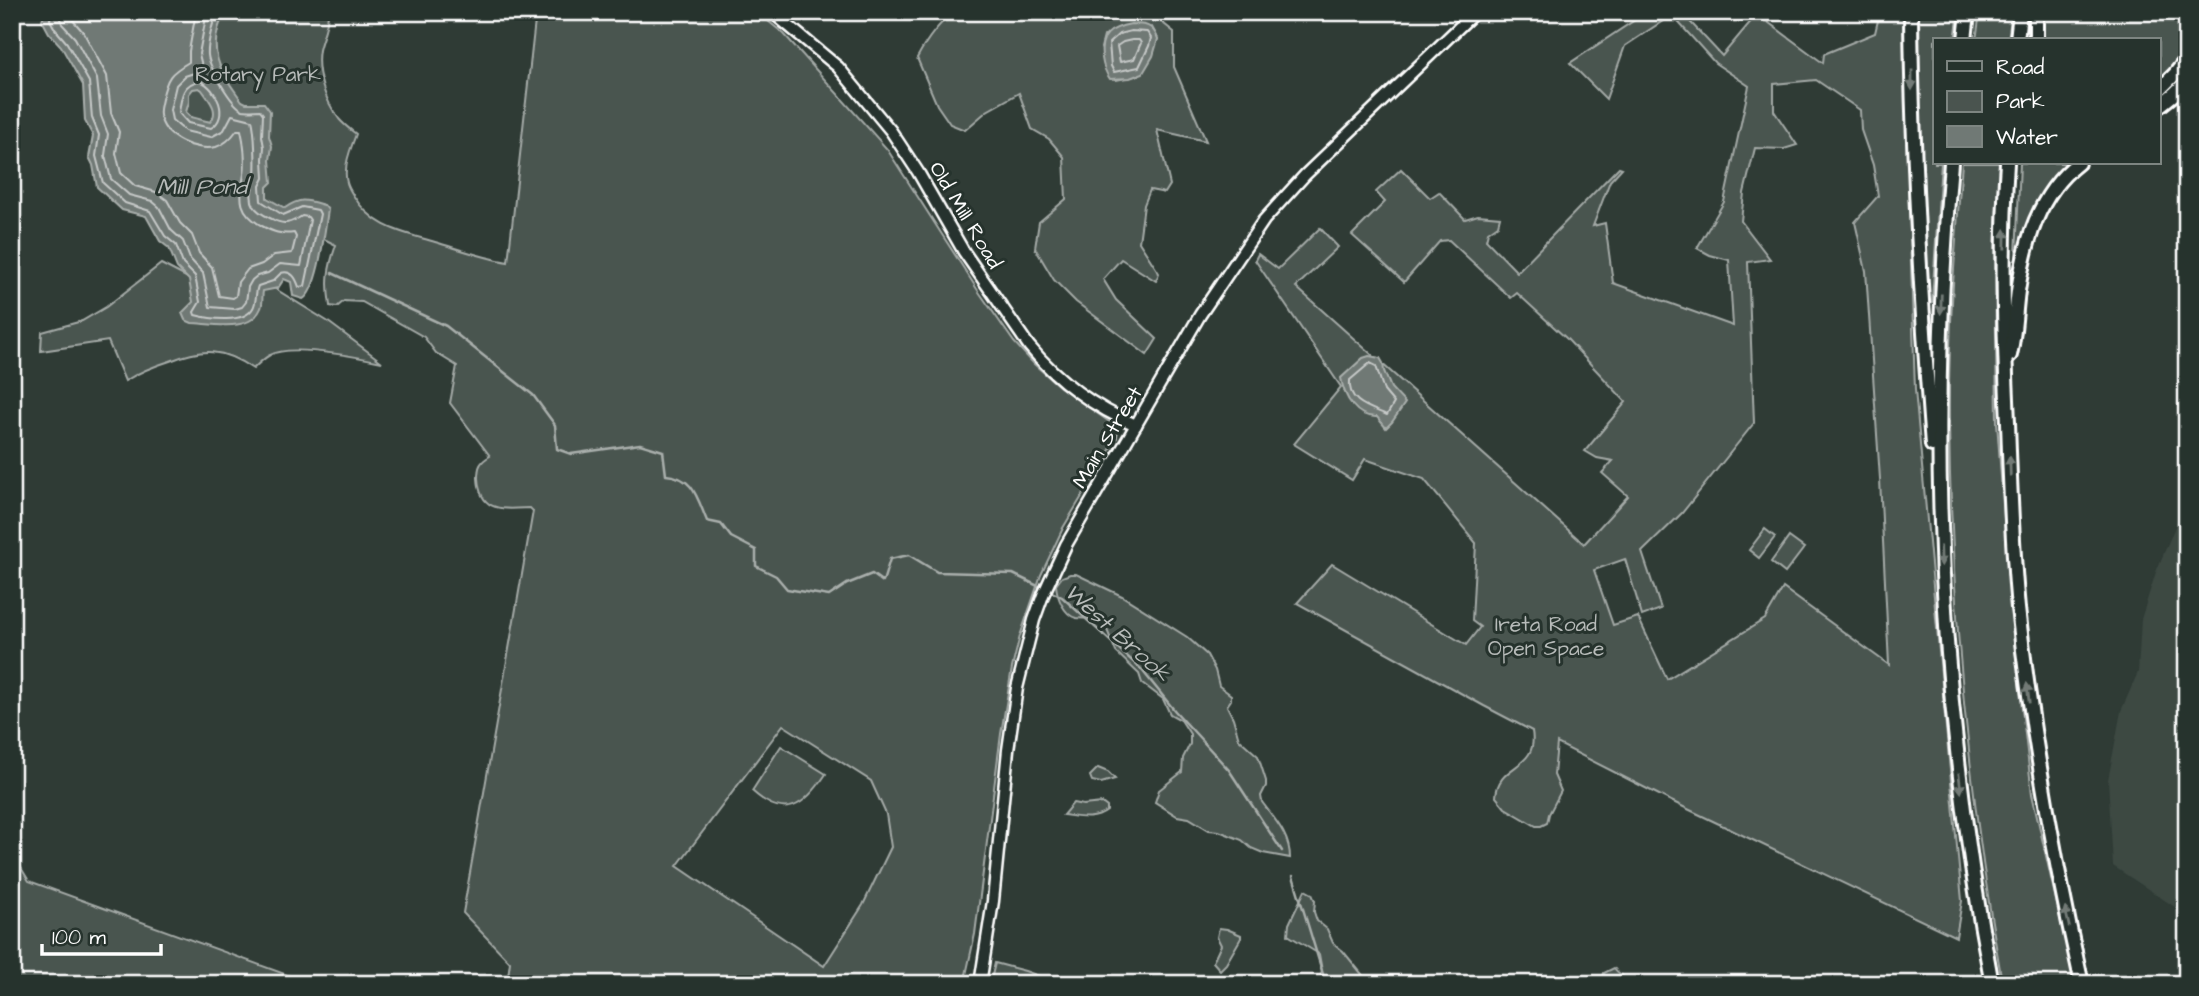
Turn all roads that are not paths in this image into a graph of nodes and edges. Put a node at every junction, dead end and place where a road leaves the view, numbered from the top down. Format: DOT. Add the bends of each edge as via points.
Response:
graph roads {
  1 [pos="772,12"];
  2 [pos="1475,12"];
  3 [pos="1912,12"];
  4 [pos="1968,12"];
  5 [pos="2020,12"];
  6 [pos="2036,12"];
  7 [pos="1965,38"];
  8 [pos="2017,38"];
  9 [pos="2036,38"];
  10 [pos="2187,59"];
  11 [pos="2187,81"];
  12 [pos="2160,89"];
  13 [pos="2160,105"];
  14 [pos="1951,164"];
  15 [pos="2007,164"];
  16 [pos="2077,164"];
  17 [pos="2006,373"];
  18 [pos="1136,425"];
  19 [pos="1940,511"];
  20 [pos="980,984"];
  21 [pos="1992,984"];
  22 [pos="2082,984"];
  1 -- 18 [label="main road, Old Mill Road" via="838,67 891,131 964,252 1041,360 1089,401"];
  2 -- 18 [label="main road, Main Street" via="1268,215 1204,309"];
  3 -- 19 [label="highway, one-way" via="1919,262"];
  4 -- 7 [label="highway"];
  5 -- 8 [label="highway"];
  6 -- 9 [label="highway"];
  10 -- 12 [label="highway"];
  11 -- 13 [label="highway"];
  14 -- 19 [label="highway, one-way" via="1941,300"];
  17 -- 15 [label="highway, one-way"];
  16 -- 17 [label="highway" via="2053,188 2030,237"];
  22 -- 17 [label="highway, one-way" via="2030,706 2013,544"];
  18 -- 20 [label="main road, Main Street" via="1072,533 1045,590 1027,645 1014,703"];
  19 -- 21 [label="highway, one-way" via="1957,763"];
}
